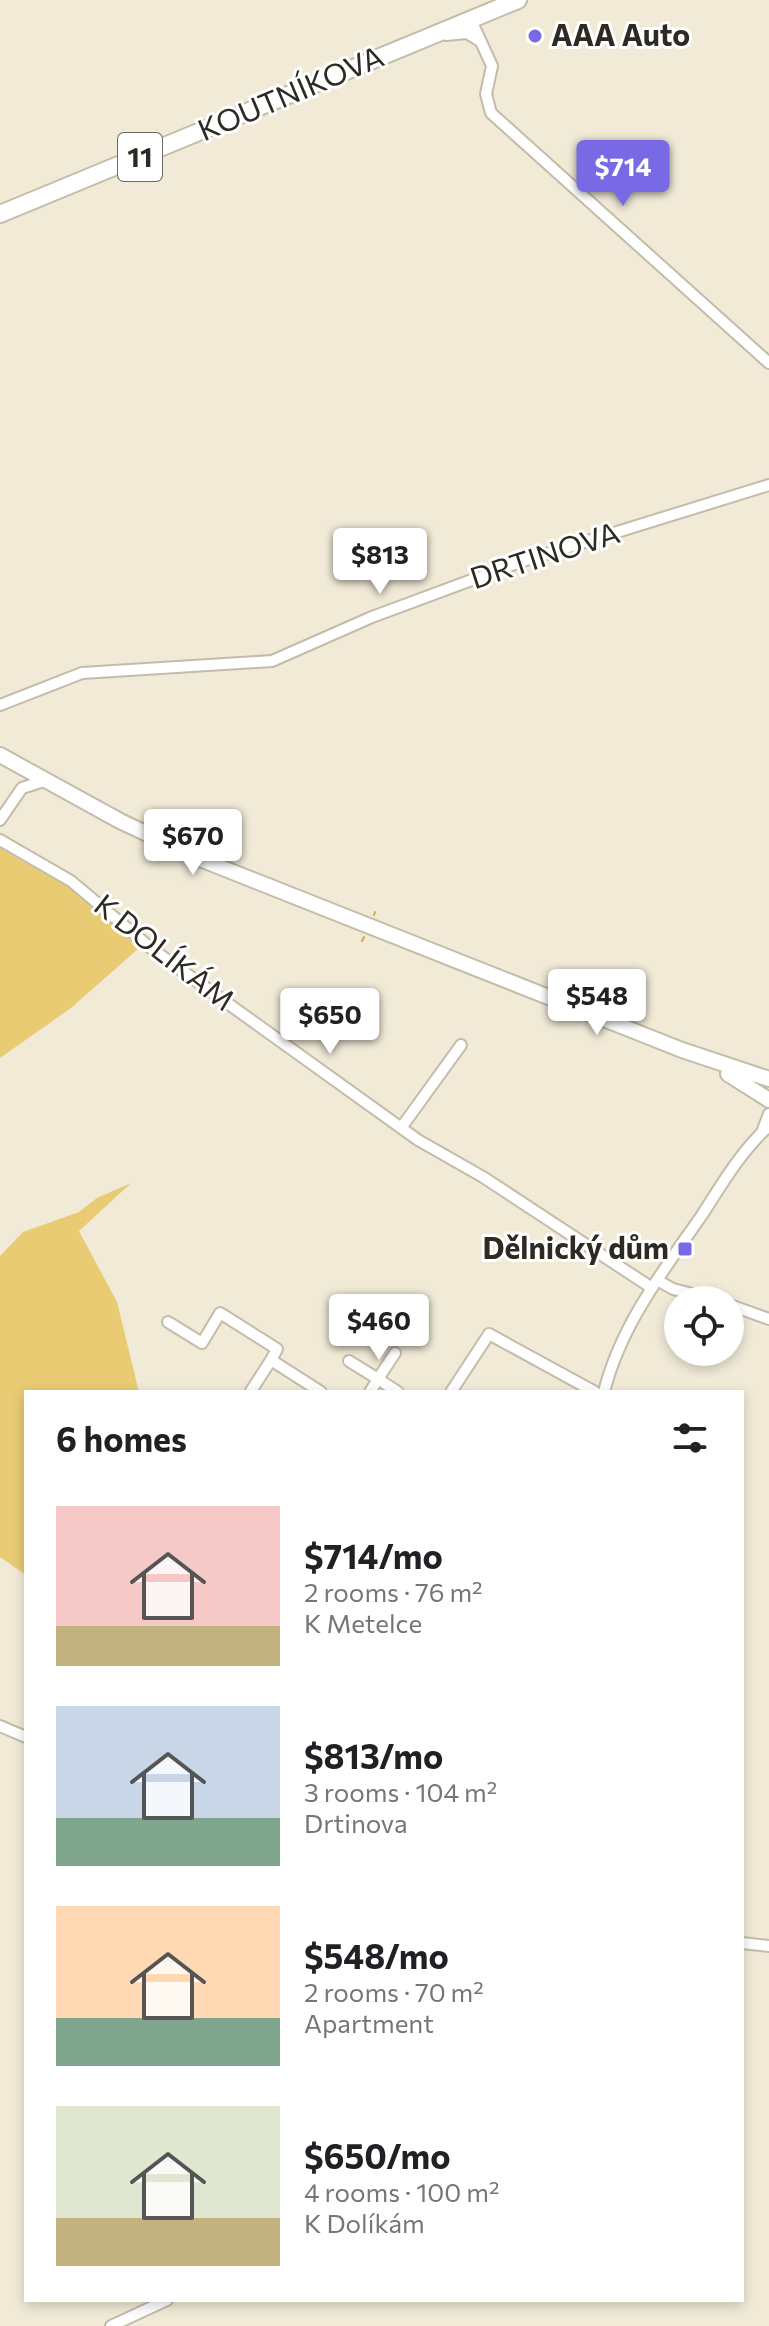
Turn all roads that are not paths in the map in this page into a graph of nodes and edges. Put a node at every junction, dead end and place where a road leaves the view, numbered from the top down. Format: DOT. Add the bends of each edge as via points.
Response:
graph roads {
  1 [pos="512,3"];
  2 [pos="471,20"];
  3 [pos="429,37"];
  4 [pos="481,42"];
  5 [pos="0,214"];
  6 [pos="769,363"];
  7 [pos="769,485"];
  8 [pos="0,705"];
  9 [pos="0,755"];
  10 [pos="44,781"];
  11 [pos="0,820"];
  12 [pos="0,840"];
  13 [pos="461,1045"];
  14 [pos="682,1050"];
  15 [pos="769,1079"];
  16 [pos="769,1100"];
  17 [pos="769,1114"];
  18 [pos="401,1128"];
  19 [pos="765,1130"];
  20 [pos="654,1284"];
  21 [pos="664,1287"];
  22 [pos="744,1310"];
  23 [pos="769,1319"];
  24 [pos="168,1322"];
  25 [pos="395,1353"];
  26 [pos="271,1360"];
  27 [pos="349,1361"];
  28 [pos="378,1379"];
  29 [pos="252,1390"];
  30 [pos="318,1390"];
  31 [pos="371,1390"];
  32 [pos="395,1390"];
  33 [pos="452,1390"];
  34 [pos="591,1390"];
  35 [pos="605,1390"];
  36 [pos="0,1726"];
  37 [pos="24,1736"];
  38 [pos="744,1943"];
  39 [pos="769,1946"];
  40 [pos="163,2302"];
  41 [pos="111,2326"];
  1 -- 2 [label="main road, KOUTNÍKOVA / 11"];
  1 -- 4 [label="street" via="483,25"];
  2 -- 3 [label="main road, KOUTNÍKOVA / 11"];
  2 -- 4 [label="street"];
  3 -- 4 [label="street" via="467,33"];
  3 -- 5 [label="main road, KOUTNÍKOVA / 11"];
  4 -- 6 [label="street" via="492,66 486,94 491,113"];
  7 -- 8 [label="street, DRTINOVA" via="520,562 272,661 82,673"];
  9 -- 10 [label="main road"];
  10 -- 11 [label="street" via="22,788"];
  10 -- 14 [label="main road" via="200,859"];
  12 -- 18 [label="street, K DOLÍKÁM" via="71,881 152,949"];
  13 -- 18 [label="street"];
  14 -- 15 [label="main road"];
  14 -- 16 [label="main road"];
  17 -- 19 [label="street"];
  18 -- 20 [label="street, K DOLÍKÁM"];
  19 -- 20 [label="street"];
  20 -- 21 [label="street, K DOLÍKÁM"];
  20 -- 35 [label="street" via="623,1336"];
  22 -- 23 [label="street"];
  24 -- 26 [label="street" via="202,1343 219,1307 277,1349"];
  25 -- 28 [label="street"];
  26 -- 29 [label="street"];
  26 -- 30 [label="street"];
  27 -- 28 [label="street"];
  28 -- 31 [label="street"];
  28 -- 32 [label="street"];
  33 -- 34 [label="street" via="489,1334"];
  36 -- 37 [label="street"];
  38 -- 39 [label="street"];
  40 -- 41 [label="street"];
}
